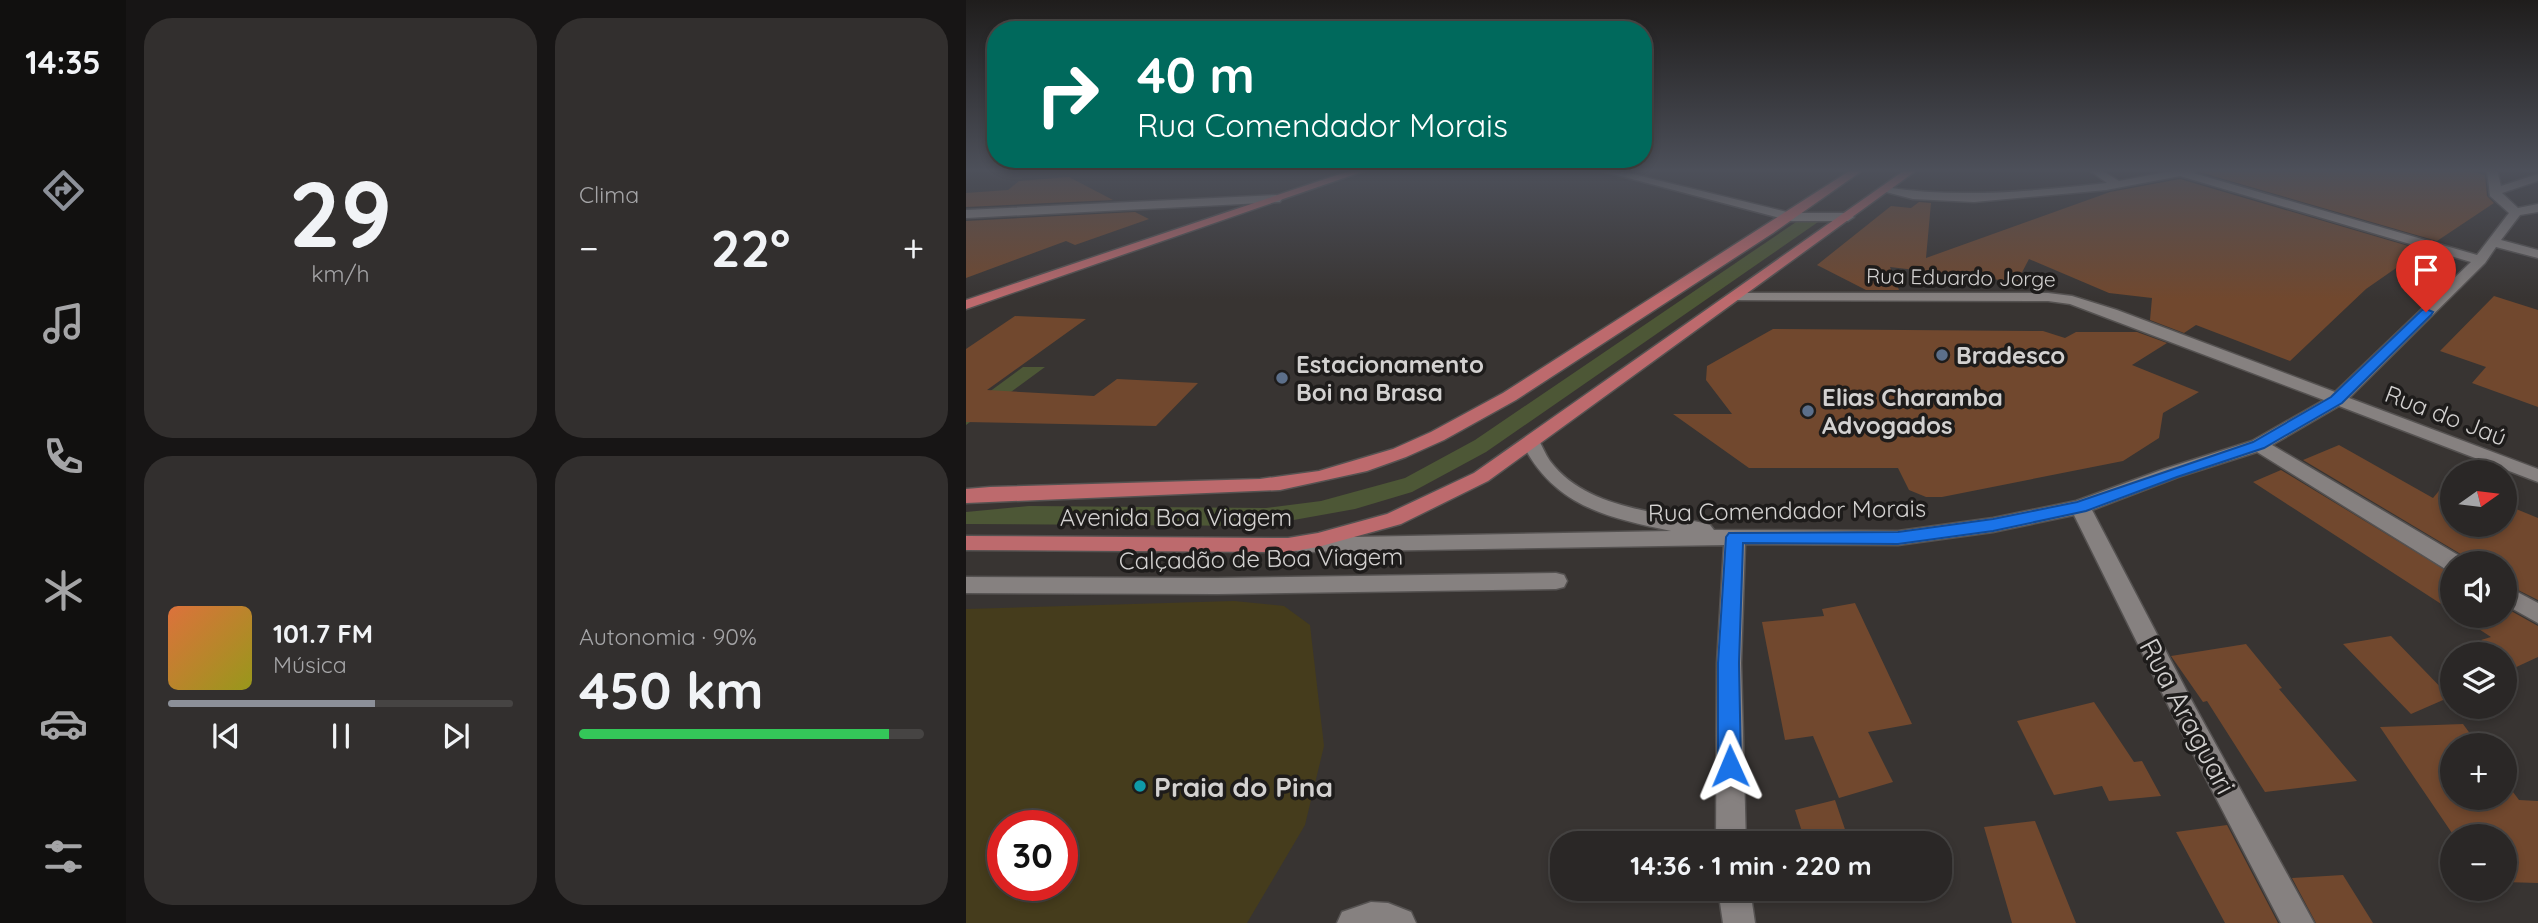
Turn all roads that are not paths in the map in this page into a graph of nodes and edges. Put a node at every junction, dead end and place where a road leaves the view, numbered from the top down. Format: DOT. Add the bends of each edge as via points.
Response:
graph roads {
  1 [pos="985,213"];
  2 [pos="1235,213"];
  3 [pos="1775,213"];
  4 [pos="1797,213"];
  5 [pos="1853,213"];
  6 [pos="2325,213"];
  7 [pos="2515,213"];
  8 [pos="966,214"];
  9 [pos="1791,217"];
  10 [pos="1848,217"];
  11 [pos="2493,242"];
  12 [pos="2538,254"];
  13 [pos="2480,260"];
  14 [pos="1735,297"];
  15 [pos="966,305"];
  16 [pos="2337,400"];
  17 [pos="1530,441"];
  18 [pos="2259,445"];
  19 [pos="2538,476"];
  20 [pos="966,496"];
  21 [pos="2080,507"];
  22 [pos="1735,537"];
  23 [pos="966,543"];
  24 [pos="1288,545"];
  25 [pos="2440,555"];
  26 [pos="1556,581"];
  27 [pos="966,585"];
  28 [pos="2517,601"];
  29 [pos="2538,614"];
  30 [pos="1731,831"];
  31 [pos="1736,901"];
  32 [pos="1353,923"];
  33 [pos="1400,923"];
  34 [pos="1739,923"];
  35 [pos="2298,923"];
  1 -- 8 [label="street"];
  2 -- 15 [label="main road"];
  3 -- 9 [label="street"];
  4 -- 9 [label="main road, Avenida Boa Viagem"];
  5 -- 10 [label="main road, Avenida Boa Viagem"];
  6 -- 13 [label="street"];
  7 -- 11 [label="street, Rua Comendador Morais"];
  9 -- 10 [label="street"];
  9 -- 20 [label="main road, Avenida Boa Viagem" via="1501,403 1396,455 1319,478 1241,488 1025,490"];
  10 -- 14 [label="main road, Avenida Boa Viagem"];
  11 -- 12 [label="street"];
  11 -- 13 [label="street, Rua Comendador Morais"];
  13 -- 16 [label="street, Rua Comendador Morais"];
  14 -- 16 [label="street, Rua Eduardo Jorge" via="2058,297 2112,313"];
  14 -- 17 [label="main road, Avenida Boa Viagem"];
  16 -- 18 [label="street, Rua Comendador Morais"];
  16 -- 19 [label="street, Rua do Jaú"];
  17 -- 22 [label="street" via="1540,464 1581,497 1644,518"];
  17 -- 24 [label="main road, Avenida Boa Viagem" via="1481,477 1402,516"];
  18 -- 21 [label="street, Rua Comendador Morais"];
  18 -- 25 [label="street"];
  21 -- 22 [label="street, Rua Comendador Morais" via="1898,538"];
  21 -- 35 [label="street, Rua Araguari"];
  22 -- 24 [label="street, Rua Comendador Morais"];
  22 -- 30 [label="street" via="1729,663"];
  23 -- 24 [label="main road, Avenida Boa Viagem"];
  26 -- 27 [label="street, Calçadão de Boa Viagem"];
  28 -- 29 [label="street"];
  31 -- 34 [label="street"];
  32 -- 33 [label="street" via="1366,917 1387,917"];
}
